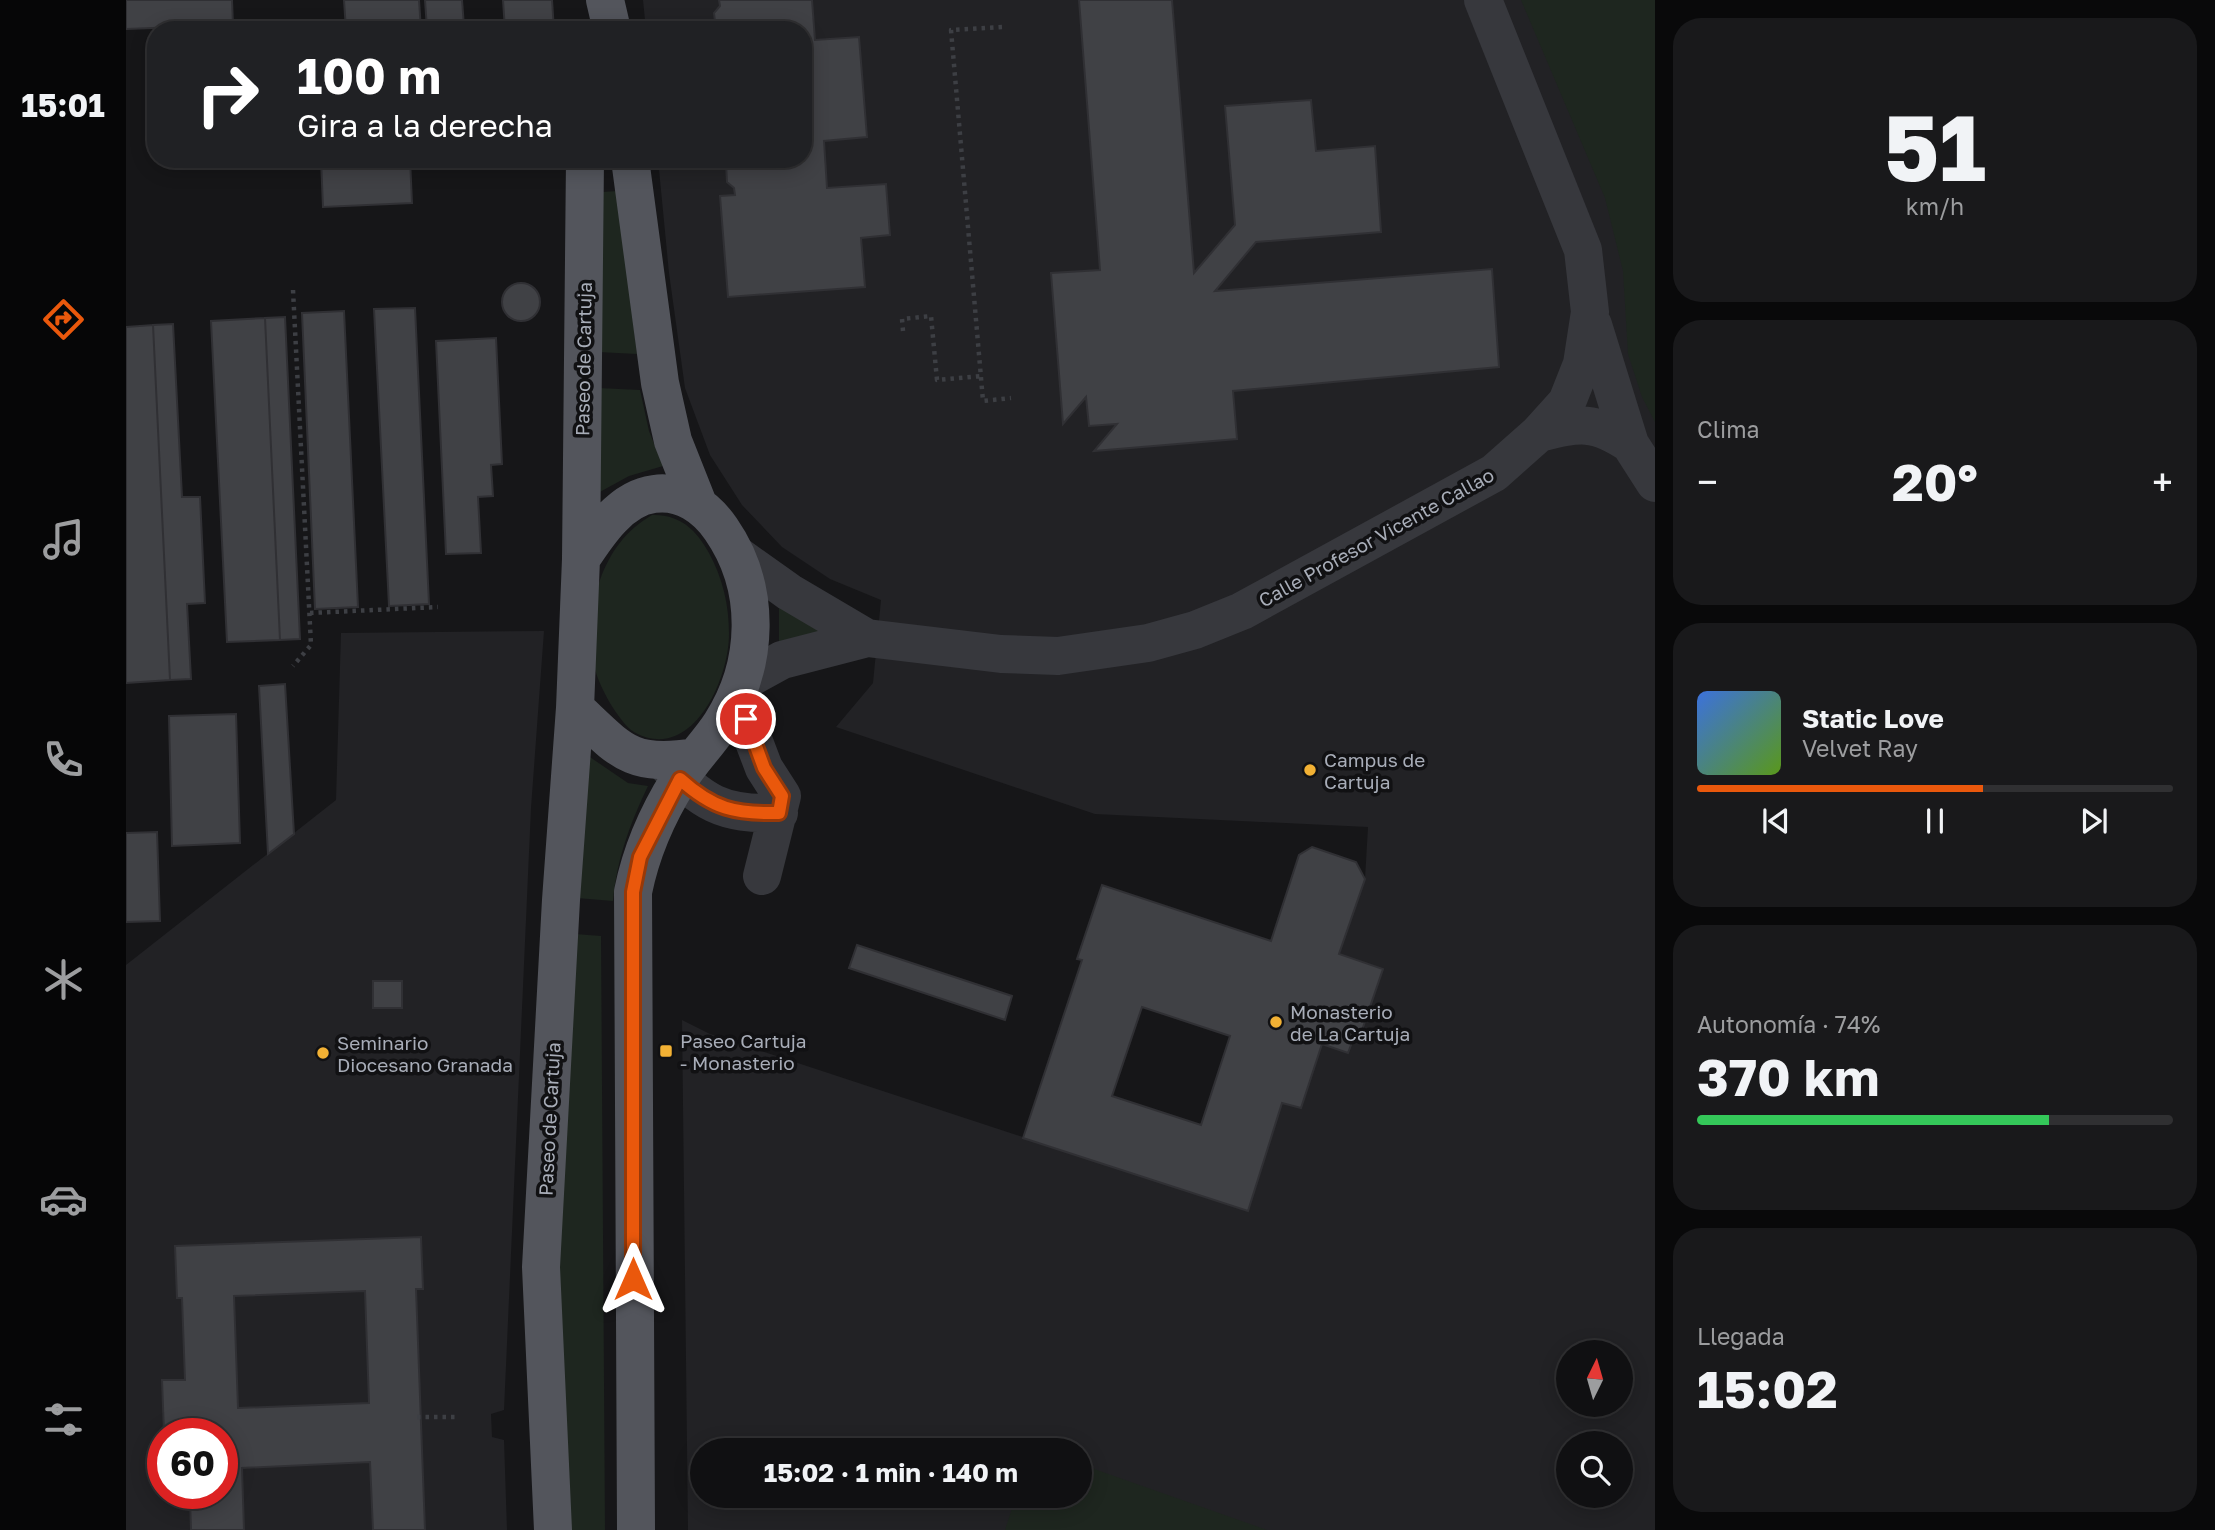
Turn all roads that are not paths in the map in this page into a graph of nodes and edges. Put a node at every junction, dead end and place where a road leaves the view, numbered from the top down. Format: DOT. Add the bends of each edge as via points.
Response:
graph roads {
  1 [pos="592,0"];
  2 [pos="605,0"];
  3 [pos="1483,0"];
  4 [pos="589,21"];
  5 [pos="610,21"];
  6 [pos="585,168"];
  7 [pos="631,168"];
  8 [pos="1590,312"];
  9 [pos="1539,433"];
  10 [pos="1630,444"];
  11 [pos="1655,483"];
  12 [pos="698,504"];
  13 [pos="737,555"];
  14 [pos="580,559"];
  15 [pos="867,638"];
  16 [pos="740,689"];
  17 [pos="575,708"];
  18 [pos="679,766"];
  19 [pos="779,813"];
  20 [pos="762,876"];
  21 [pos="553,1530"];
  22 [pos="636,1530"];
  1 -- 4 [label="main road"];
  2 -- 5 [label="main road"];
  3 -- 8 [label="street, Calle Profesor Vicente Callao" via="1583,250"];
  6 -- 14 [label="main road, Paseo de Cartuja"];
  7 -- 12 [label="main road" via="660,383 673,441"];
  8 -- 9 [label="street, Calle Profesor Vicente Callao" via="1582,364 1567,401"];
  8 -- 10 [label="street"];
  9 -- 10 [label="street" via="1575,425 1606,428"];
  9 -- 15 [label="street, Calle Profesor Vicente Callao" via="1494,473 1254,605 1195,630 1148,643 1058,656"];
  10 -- 11 [label="street"];
  12 -- 13 [label="main road"];
  12 -- 14 [label="main road" via="677,494 640,497 611,520"];
  13 -- 15 [label="street, Calle Profesor Vicente Callao"];
  13 -- 16 [label="main road" via="752,630"];
  14 -- 17 [label="main road, Paseo de Cartuja"];
  15 -- 16 [label="street, Calle Profesor Vicente Callao" via="782,660"];
  16 -- 18 [label="main road" via="720,726"];
  16 -- 19 [label="street" via="764,768 782,796"];
  17 -- 18 [label="main road" via="638,759"];
  17 -- 21 [label="main road, Paseo de Cartuja" via="541,1267"];
  18 -- 19 [label="street" via="701,798 718,806 746,814"];
  18 -- 22 [label="main road" via="640,857 633,892"];
  19 -- 20 [label="street"];
}
